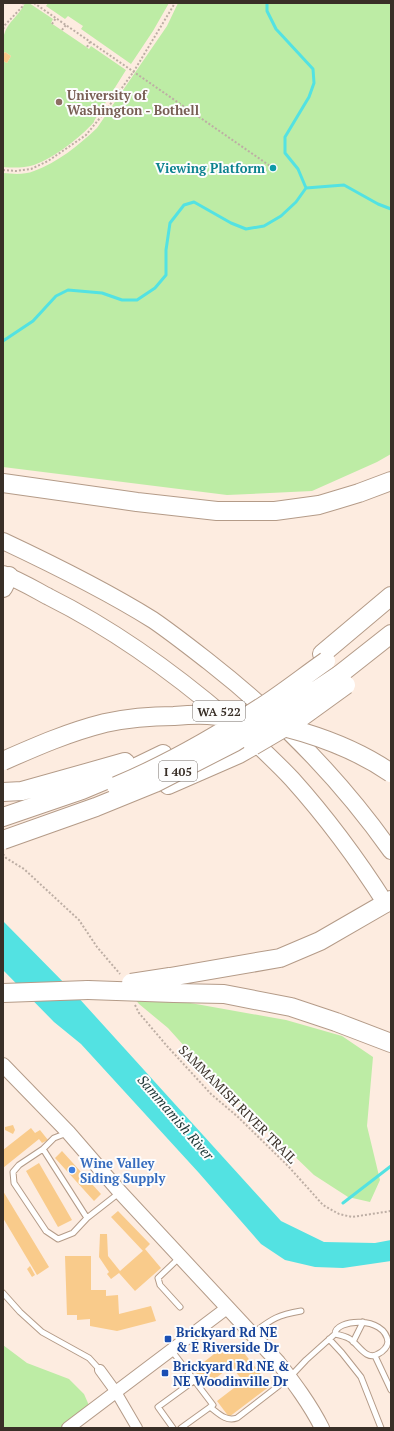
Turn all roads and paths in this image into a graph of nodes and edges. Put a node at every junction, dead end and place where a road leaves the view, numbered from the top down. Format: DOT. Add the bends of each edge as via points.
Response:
graph roads {
  1 [pos="23,3"];
  2 [pos="34,3"];
  3 [pos="175,3"];
  4 [pos="56,18"];
  5 [pos="52,24"];
  6 [pos="66,25"];
  7 [pos="3,29"];
  8 [pos="62,30"];
  9 [pos="91,41"];
  10 [pos="87,47"];
  11 [pos="134,71"];
  12 [pos="273,168"];
  13 [pos="3,170"];
  14 [pos="391,481"];
  15 [pos="3,484"];
  16 [pos="3,541"];
  17 [pos="5,579"];
  18 [pos="391,596"];
  19 [pos="391,608"];
  20 [pos="391,634"];
  21 [pos="391,648"];
  22 [pos="324,657"];
  23 [pos="342,680"];
  24 [pos="163,754"];
  25 [pos="3,761"];
  26 [pos="391,773"];
  27 [pos="3,792"];
  28 [pos="3,817"];
  29 [pos="3,828"];
  30 [pos="3,840"];
  31 [pos="3,847"];
  32 [pos="391,851"];
  33 [pos="3,854"];
  34 [pos="389,906"];
  35 [pos="122,980"];
  36 [pos="172,985"];
  37 [pos="3,993"];
  38 [pos="132,999"];
  39 [pos="391,1043"];
  40 [pos="3,1066"];
  41 [pos="68,1132"];
  42 [pos="43,1149"];
  43 [pos="120,1192"];
  44 [pos="391,1211"];
  45 [pos="87,1218"];
  46 [pos="180,1257"];
  47 [pos="3,1292"];
  48 [pos="180,1307"];
  49 [pos="228,1308"];
  50 [pos="301,1311"];
  51 [pos="364,1322"];
  52 [pos="252,1334"];
  53 [pos="334,1334"];
  54 [pos="329,1339"];
  55 [pos="353,1342"];
  56 [pos="172,1351"];
  57 [pos="375,1356"];
  58 [pos="100,1370"];
  59 [pos="290,1377"];
  60 [pos="195,1380"];
  61 [pos="391,1390"];
  62 [pos="116,1392"];
  63 [pos="210,1407"];
  64 [pos="68,1428"];
  65 [pos="136,1428"];
  66 [pos="173,1428"];
  67 [pos="181,1428"];
  68 [pos="322,1428"];
  69 [pos="382,1428"];
  1 -- 7 [label="path"];
  2 -- 4 [label="path"];
  3 -- 11 [label="path"];
  4 -- 5 [label="path"];
  4 -- 6 [label="path"];
  6 -- 8 [label="path"];
  6 -- 9 [label="path"];
  9 -- 10 [label="path"];
  9 -- 11 [label="path"];
  11 -- 12 [label="path"];
  11 -- 13 [label="path" via="96,124 79,141 31,169"];
  14 -- 15 [label="highway" via="319,506 274,511 217,511"];
  16 -- 32 [label="highway, WA 522" via="72,574 153,620 236,684 292,735 328,773"];
  17 -- 34 [label="highway, WA 522" via="77,611 125,640 188,685 245,733 292,779 330,824"];
  18 -- 22 [label="highway, I 405"];
  19 -- 22 [label="highway, I 405"];
  20 -- 23 [label="highway, I 405"];
  21 -- 23 [label="highway, I 405"];
  22 -- 24 [label="highway, I 405" via="200,735"];
  22 -- 29 [label="highway, I 405, bridge" via="268,703 223,732 160,766 35,818"];
  23 -- 30 [label="highway, I 405, bridge" via="235,742 155,783"];
  23 -- 31 [label="highway, I 405, bridge" via="299,719 239,754 122,805"];
  24 -- 27 [label="highway" via="120,763 22,791"];
  24 -- 28 [label="highway, I 405" via="82,790"];
  25 -- 26 [label="highway, bridge" via="60,736 107,723 151,716 207,715 254,720 292,729 344,748"];
  33 -- 35 [label="path" via="24,869 79,920"];
  34 -- 36 [label="highway" via="280,958"];
  36 -- 37 [label="highway, bridge"];
  36 -- 39 [label="highway" via="291,1007"];
  38 -- 44 [label="path, SAMMAMISH RIVER TRAIL" via="140,1014 211,1094 261,1139 323,1205 338,1214 352,1217"];
  40 -- 41 [label="main road"];
  41 -- 42 [label="lane" via="54,1138"];
  41 -- 43 [label="main road"];
  42 -- 45 [label="lane"];
  42 -- 45 [label="lane" via="13,1172 14,1183 46,1231 58,1239 73,1233"];
  43 -- 45 [label="lane"];
  43 -- 46 [label="main road"];
  46 -- 48 [label="lane" via="158,1278 160,1285"];
  46 -- 49 [label="main road"];
  47 -- 58 [label="lane" via="42,1332 89,1358"];
  49 -- 52 [label="main road"];
  49 -- 56 [label="street"];
  50 -- 52 [label="lane" via="272,1319"];
  51 -- 53 [label="lane" via="339,1326"];
  51 -- 55 [label="lane"];
  51 -- 57 [label="lane" via="380,1327 388,1337 387,1347"];
  52 -- 59 [label="main road"];
  53 -- 54 [label="lane"];
  53 -- 55 [label="lane" via="345,1336"];
  54 -- 59 [label="lane"];
  54 -- 69 [label="lane" via="361,1377"];
  55 -- 57 [label="lane" via="369,1356"];
  56 -- 60 [label="lane"];
  56 -- 62 [label="street"];
  57 -- 61 [label="lane"];
  58 -- 62 [label="street"];
  59 -- 63 [label="lane" via="232,1420"];
  59 -- 68 [label="main road"];
  60 -- 63 [label="lane" via="213,1405"];
  60 -- 66 [label="lane" via="158,1407"];
  62 -- 64 [label="street"];
  62 -- 65 [label="street"];
  63 -- 67 [label="lane"];
}
